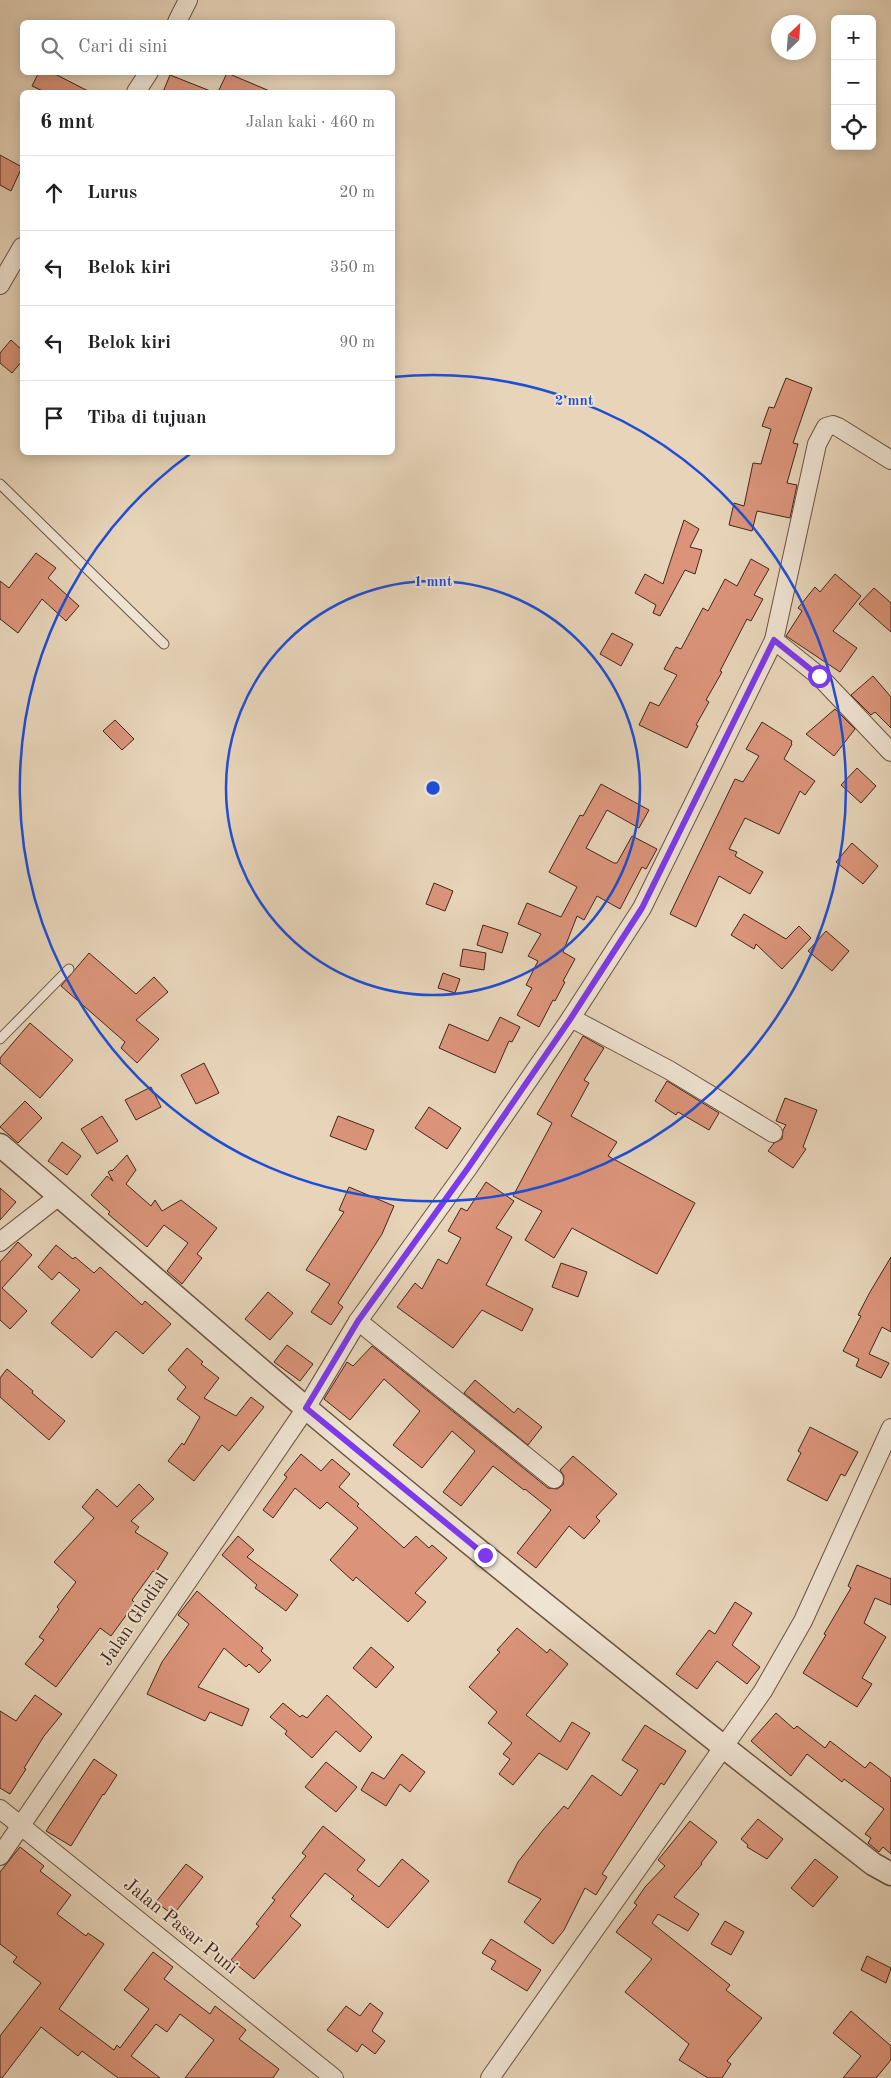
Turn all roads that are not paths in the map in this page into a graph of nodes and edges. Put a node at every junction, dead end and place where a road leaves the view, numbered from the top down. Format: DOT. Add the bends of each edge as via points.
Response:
graph roads {
  1 [pos="188,0"];
  2 [pos="178,20"];
  3 [pos="147,75"];
  4 [pos="137,90"];
  5 [pos="20,251"];
  6 [pos="0,284"];
  7 [pos="891,460"];
  8 [pos="0,484"];
  9 [pos="774,640"];
  10 [pos="164,644"];
  11 [pos="891,752"];
  12 [pos="69,969"];
  13 [pos="571,1018"];
  14 [pos="0,1039"];
  15 [pos="773,1133"];
  16 [pos="0,1145"];
  17 [pos="59,1196"];
  18 [pos="0,1242"];
  19 [pos="358,1321"];
  20 [pos="306,1408"];
  21 [pos="891,1428"];
  22 [pos="554,1479"];
  23 [pos="723,1747"];
  24 [pos="0,1808"];
  25 [pos="21,1825"];
  26 [pos="0,1856"];
  27 [pos="891,1874"];
  28 [pos="334,2078"];
  29 [pos="490,2078"];
  1 -- 2 [label="street"];
  3 -- 4 [label="street"];
  5 -- 6 [label="street"];
  7 -- 9 [label="street, Jalan Glodial" via="838,427 826,427 817,444"];
  8 -- 10 [label="lane"];
  9 -- 11 [label="street" via="819,676"];
  9 -- 13 [label="street, Jalan Glodial" via="642,908"];
  12 -- 14 [label="lane"];
  13 -- 15 [label="street" via="682,1077"];
  13 -- 19 [label="street, Jalan Glodial"];
  16 -- 17 [label="street"];
  17 -- 18 [label="street"];
  17 -- 20 [label="street"];
  19 -- 20 [label="street, Jalan Glodial"];
  19 -- 22 [label="street"];
  20 -- 23 [label="street"];
  20 -- 25 [label="street, Jalan Glodial"];
  21 -- 23 [label="street" via="803,1621 763,1691"];
  23 -- 27 [label="street" via="873,1864"];
  23 -- 29 [label="street"];
  24 -- 25 [label="street, Jalan Pasar Puni"];
  25 -- 26 [label="street, Jalan Glodial"];
  25 -- 28 [label="street, Jalan Pasar Puni"];
}
